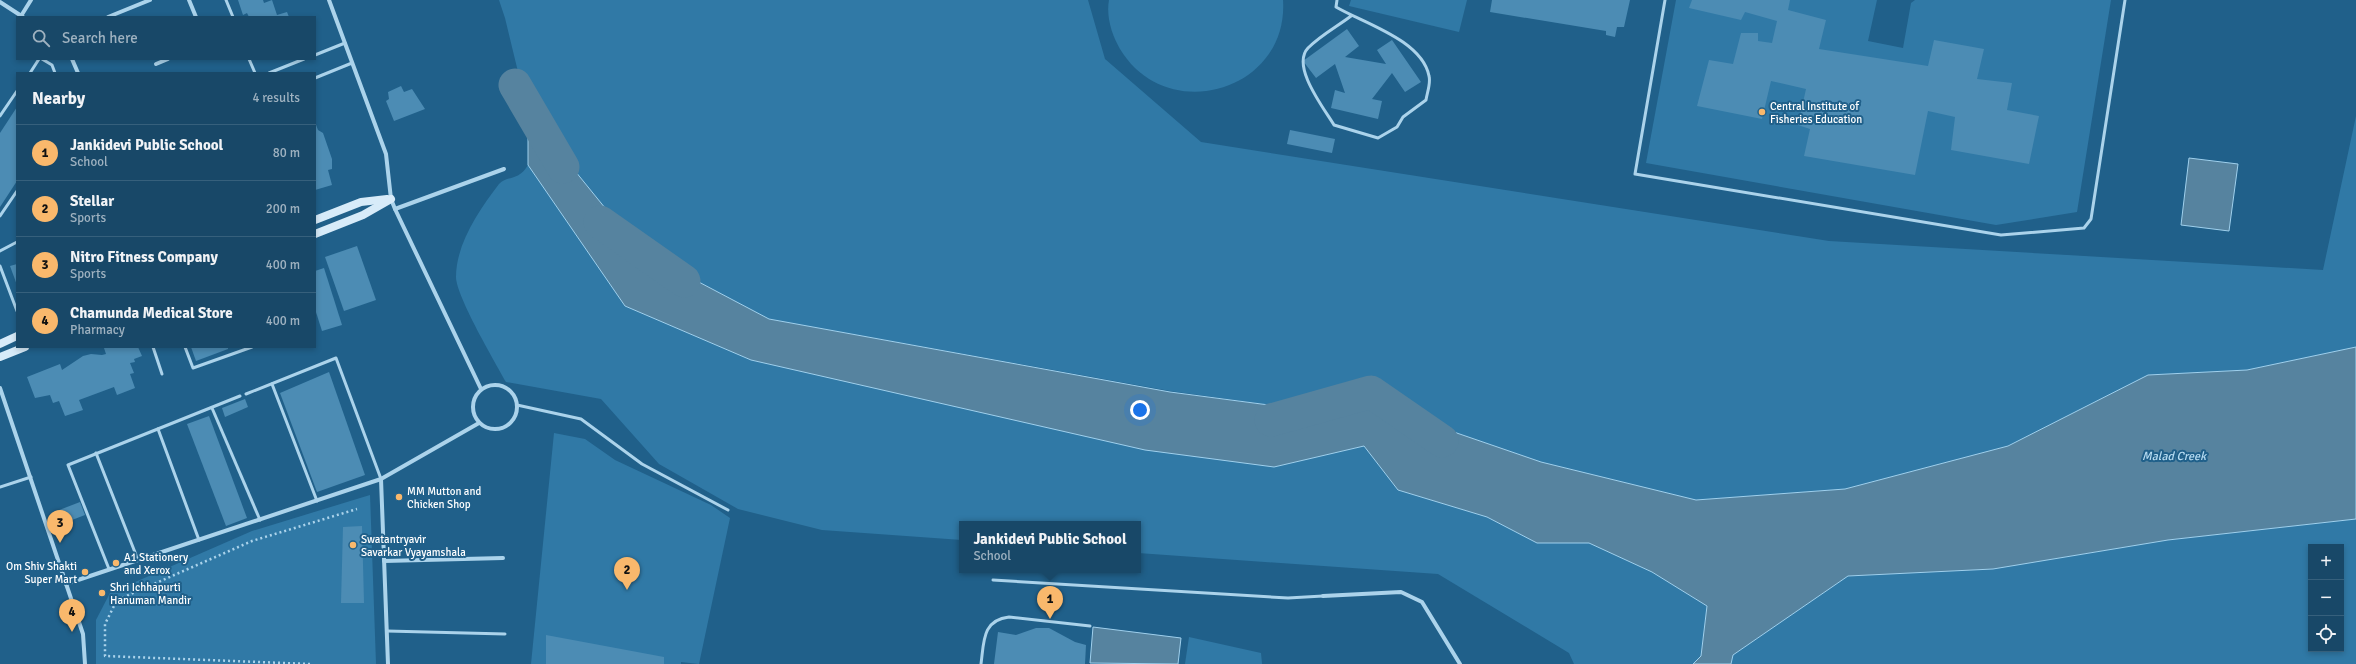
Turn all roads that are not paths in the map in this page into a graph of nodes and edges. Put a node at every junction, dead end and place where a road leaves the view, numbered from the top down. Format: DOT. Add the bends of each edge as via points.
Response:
graph roads {
  1 [pos="31,0"];
  2 [pos="150,0"];
  3 [pos="189,0"];
  4 [pos="226,0"];
  5 [pos="329,0"];
  6 [pos="1337,0"];
  7 [pos="1665,0"];
  8 [pos="2125,0"];
  9 [pos="0,2"];
  10 [pos="22,16"];
  11 [pos="110,16"];
  12 [pos="196,16"];
  13 [pos="233,16"];
  14 [pos="1351,16"];
  15 [pos="345,43"];
  16 [pos="316,55"];
  17 [pos="38,60"];
  18 [pos="44,60"];
  19 [pos="72,60"];
  20 [pos="166,60"];
  21 [pos="250,60"];
  22 [pos="302,60"];
  23 [pos="352,63"];
  24 [pos="156,64"];
  25 [pos="31,72"];
  26 [pos="55,72"];
  27 [pos="78,72"];
  28 [pos="255,72"];
  29 [pos="272,72"];
  30 [pos="316,78"];
  31 [pos="16,92"];
  32 [pos="0,116"];
  33 [pos="504,169"];
  34 [pos="16,192"];
  35 [pos="391,199"];
  36 [pos="395,209"];
  37 [pos="0,216"];
  38 [pos="316,220"];
  39 [pos="316,234"];
  40 [pos="16,243"];
  41 [pos="0,251"];
  42 [pos="0,266"];
  43 [pos="16,306"];
  44 [pos="16,336"];
  45 [pos="1,342"];
  46 [pos="22,348"];
  47 [pos="153,348"];
  48 [pos="185,348"];
  49 [pos="249,348"];
  50 [pos="0,357"];
  51 [pos="162,374"];
  52 [pos="272,384"];
  53 [pos="0,388"];
  54 [pos="481,389"];
  55 [pos="246,394"];
  56 [pos="240,396"];
  57 [pos="517,405"];
  58 [pos="212,408"];
  59 [pos="479,423"];
  60 [pos="158,429"];
  61 [pos="96,453"];
  62 [pos="31,477"];
  63 [pos="381,479"];
  64 [pos="0,487"];
  65 [pos="317,501"];
  66 [pos="728,510"];
  67 [pos="260,520"];
  68 [pos="199,540"];
  69 [pos="503,558"];
  70 [pos="138,560"];
  71 [pos="384,561"];
  72 [pos="110,569"];
  73 [pos="993,580"];
  74 [pos="66,584"];
  75 [pos="1323,596"];
  76 [pos="1090,626"];
  77 [pos="387,631"];
  78 [pos="505,634"];
  79 [pos="85,664"];
  80 [pos="388,664"];
  81 [pos="981,664"];
  82 [pos="1460,664"];
  1 -- 10 [label="street"];
  2 -- 11 [label="street"];
  3 -- 12 [label="street"];
  4 -- 13 [label="lane"];
  5 -- 15 [label="street"];
  6 -- 14 [label="lane" via="1336,7"];
  7 -- 8 [label="lane" via="1635,174 2001,235 2084,228 2091,219"];
  9 -- 10 [label="street"];
  14 -- 14 [label="lane" via="1382,27 1393,34 1424,62 1430,77 1426,100 1403,117 1397,127 1378,138 1334,125 1303,71 1302,60 1308,48"];
  15 -- 16 [label="lane"];
  15 -- 23 [label="street"];
  17 -- 25 [label="lane"];
  18 -- 26 [label="lane" via="52,65"];
  19 -- 27 [label="street"];
  20 -- 24 [label="street"];
  21 -- 28 [label="lane"];
  22 -- 29 [label="lane"];
  23 -- 30 [label="lane"];
  23 -- 35 [label="street" via="386,154"];
  31 -- 32 [label="lane"];
  33 -- 36 [label="street"];
  34 -- 37 [label="lane"];
  35 -- 36 [label="street"];
  35 -- 38 [label="street" via="361,202"];
  35 -- 39 [label="street" via="363,215"];
  36 -- 54 [label="street"];
  40 -- 41 [label="lane"];
  42 -- 43 [label="lane"];
  44 -- 45 [label="street"];
  46 -- 50 [label="street"];
  47 -- 51 [label="lane"];
  48 -- 49 [label="lane" via="193,368"];
  52 -- 55 [label="lane"];
  52 -- 63 [label="lane" via="336,358"];
  52 -- 65 [label="lane"];
  53 -- 62 [label="street"];
  54 -- 57 [label="street" via="490,385 507,388 514,395"];
  54 -- 59 [label="street" via="473,403 474,415"];
  56 -- 58 [label="lane"];
  57 -- 59 [label="street" via="513,420 504,427 488,428"];
  57 -- 66 [label="lane" via="581,419 642,464"];
  58 -- 60 [label="lane"];
  58 -- 67 [label="lane"];
  59 -- 63 [label="street"];
  60 -- 61 [label="lane"];
  60 -- 68 [label="lane"];
  61 -- 70 [label="lane"];
  61 -- 72 [label="lane" via="68,465"];
  62 -- 64 [label="lane"];
  62 -- 74 [label="street"];
  63 -- 65 [label="street"];
  63 -- 71 [label="street"];
  65 -- 67 [label="street"];
  67 -- 68 [label="street"];
  68 -- 70 [label="street"];
  69 -- 71 [label="street"];
  70 -- 72 [label="street"];
  71 -- 77 [label="street"];
  72 -- 74 [label="street"];
  73 -- 75 [label="lane" via="1288,598"];
  74 -- 79 [label="street" via="83,634"];
  75 -- 82 [label="street" via="1401,592 1422,602"];
  76 -- 81 [label="lane" via="998,618 989,625"];
  77 -- 78 [label="lane"];
  77 -- 80 [label="street"];
}
